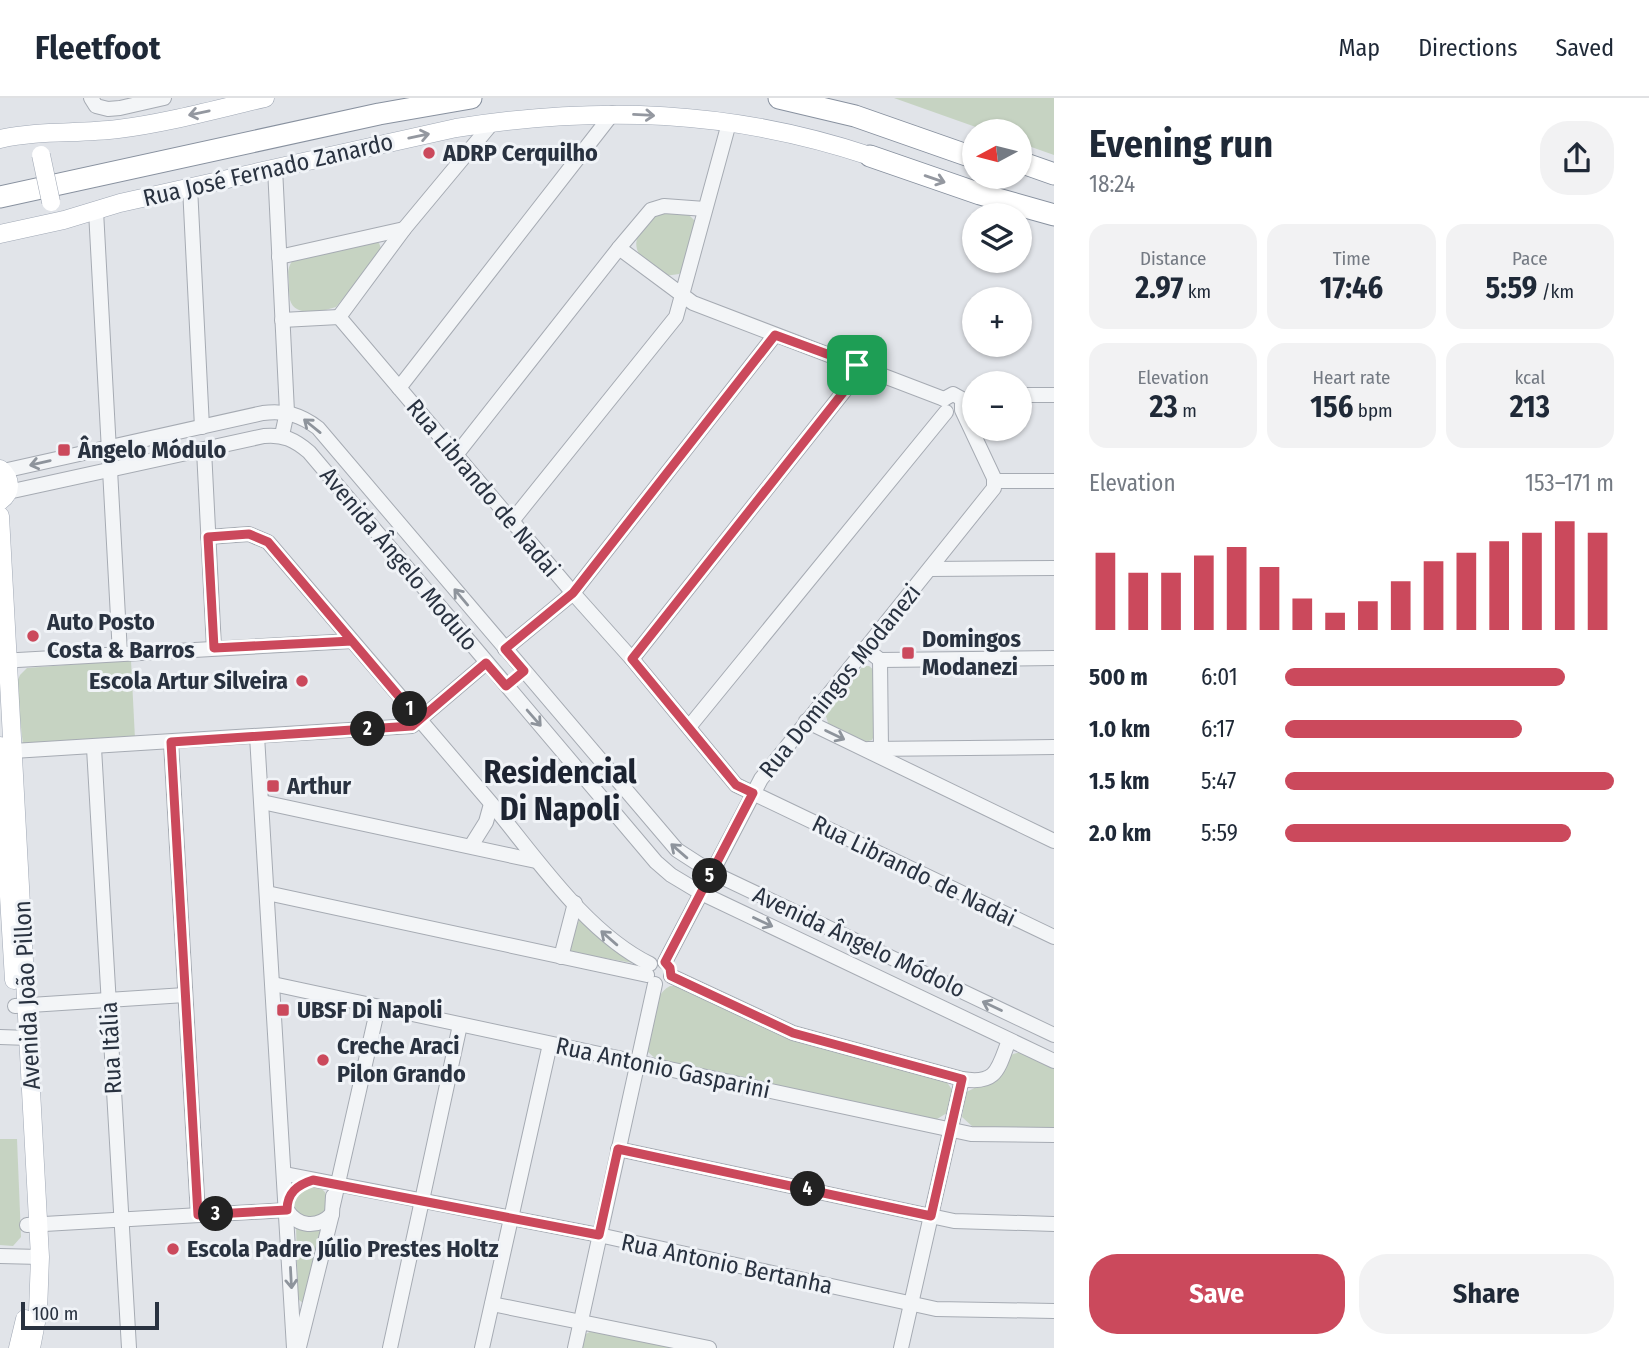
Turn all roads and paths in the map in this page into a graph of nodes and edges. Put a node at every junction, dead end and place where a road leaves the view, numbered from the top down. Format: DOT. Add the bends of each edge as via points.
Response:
graph roads {
  1 [pos="164,98"];
  2 [pos="265,98"];
  3 [pos="389,98"];
  4 [pos="471,98"];
  5 [pos="779,98"];
  6 [pos="835,98"];
  7 [pos="93,102"];
  8 [pos="613,113"];
  9 [pos="493,122"];
  10 [pos="729,123"];
  11 [pos="6,137"];
  12 [pos="962,140"];
  13 [pos="962,153"];
  14 [pos="870,156"];
  15 [pos="1032,166"];
  16 [pos="275,168"];
  17 [pos="1054,174"];
  18 [pos="1032,179"];
  19 [pos="0,183"];
  20 [pos="1054,186"];
  21 [pos="190,187"];
  22 [pos="0,197"];
  23 [pos="705,209"];
  24 [pos="96,211"];
  25 [pos="1054,215"];
  26 [pos="42,225"];
  27 [pos="404,229"];
  28 [pos="0,234"];
  29 [pos="619,248"];
  30 [pos="279,257"];
  31 [pos="683,296"];
  32 [pos="339,317"];
  33 [pos="282,320"];
  34 [pos="775,335"];
  35 [pos="857,365"];
  36 [pos="399,388"];
  37 [pos="1032,395"];
  38 [pos="1054,395"];
  39 [pos="945,405"];
  40 [pos="962,407"];
  41 [pos="287,412"];
  42 [pos="202,427"];
  43 [pos="282,435"];
  44 [pos="980,441"];
  45 [pos="108,447"];
  46 [pos="204,450"];
  47 [pos="456,455"];
  48 [pos="1,470"];
  49 [pos="110,470"];
  50 [pos="995,481"];
  51 [pos="1054,481"];
  52 [pos="4,497"];
  53 [pos="0,516"];
  54 [pos="512,521"];
  55 [pos="208,537"];
  56 [pos="1054,568"];
  57 [pos="930,569"];
  58 [pos="573,593"];
  59 [pos="332,617"];
  60 [pos="483,623"];
  61 [pos="466,638"];
  62 [pos="352,641"];
  63 [pos="310,643"];
  64 [pos="214,648"];
  65 [pos="865,648"];
  66 [pos="505,649"];
  67 [pos="120,653"];
  68 [pos="1054,658"];
  69 [pos="632,659"];
  70 [pos="880,660"];
  71 [pos="4,661"];
  72 [pos="486,663"];
  73 [pos="524,671"];
  74 [pos="506,686"];
  75 [pos="419,720"];
  76 [pos="806,722"];
  77 [pos="689,727"];
  78 [pos="257,736"];
  79 [pos="171,742"];
  80 [pos="1054,747"];
  81 [pos="94,748"];
  82 [pos="921,748"];
  83 [pos="7,749"];
  84 [pos="863,749"];
  85 [pos="881,749"];
  86 [pos="918,775"];
  87 [pos="6,788"];
  88 [pos="753,793"];
  89 [pos="262,802"];
  90 [pos="491,804"];
  91 [pos="1049,836"];
  92 [pos="471,846"];
  93 [pos="536,860"];
  94 [pos="712,872"];
  95 [pos="267,893"];
  96 [pos="701,893"];
  97 [pos="575,902"];
  98 [pos="1054,937"];
  99 [pos="561,957"];
  100 [pos="658,972"];
  101 [pos="273,984"];
  102 [pos="186,995"];
  103 [pos="108,1000"];
  104 [pos="21,1006"];
  105 [pos="378,1007"];
  106 [pos="460,1025"];
  107 [pos="1054,1035"];
  108 [pos="16,1038"];
  109 [pos="1009,1040"];
  110 [pos="550,1044"];
  111 [pos="1054,1060"];
  112 [pos="638,1062"];
  113 [pos="962,1079"];
  114 [pos="951,1129"];
  115 [pos="1054,1135"];
  116 [pos="618,1149"];
  117 [pos="285,1174"];
  118 [pos="316,1181"];
  119 [pos="338,1185"];
  120 [pos="421,1202"];
  121 [pos="287,1205"];
  122 [pos="333,1210"];
  123 [pos="198,1215"];
  124 [pos="931,1216"];
  125 [pos="121,1219"];
  126 [pos="511,1219"];
  127 [pos="33,1224"];
  128 [pos="1054,1224"];
  129 [pos="599,1235"];
  130 [pos="0,1256"];
  131 [pos="34,1257"];
  132 [pos="492,1304"];
  133 [pos="911,1304"];
  134 [pos="1054,1311"];
  135 [pos="580,1322"];
  136 [pos="18,1348"];
  137 [pos="31,1348"];
  138 [pos="129,1348"];
  139 [pos="296,1348"];
  140 [pos="390,1348"];
  141 [pos="482,1348"];
  142 [pos="575,1348"];
  143 [pos="709,1348"];
  144 [pos="901,1348"];
  1 -- 7 [label="street" via="120,108"];
  2 -- 11 [label="main road, one-way" via="137,127"];
  3 -- 19 [label="highway"];
  4 -- 22 [label="highway"];
  5 -- 13 [label="highway" via="855,116"];
  6 -- 12 [label="highway"];
  8 -- 9 [label="main road, Rua José Fernado Zanardo"];
  8 -- 10 [label="main road, Rua José Fernado Zanardo, one-way"];
  8 -- 36 [label="street"];
  16 -- 9 [label="main road, Rua José Fernado Zanardo, one-way"];
  9 -- 27 [label="street"];
  10 -- 14 [label="main road, Rua José Fernado Zanardo"];
  10 -- 23 [label="street"];
  11 -- 26 [label="main road, bridge" via="32,142 41,155 51,202"];
  14 -- 25 [label="highway, one-way"];
  15 -- 17 [label="highway"];
  16 -- 21 [label="main road, Rua José Fernado Zanardo"];
  16 -- 30 [label="street"];
  18 -- 20 [label="highway"];
  21 -- 24 [label="main road, Rua José Fernado Zanardo"];
  21 -- 42 [label="street"];
  23 -- 29 [label="street" via="657,207"];
  23 -- 31 [label="street"];
  24 -- 26 [label="main road, Rua José Fernado Zanardo"];
  24 -- 45 [label="street"];
  26 -- 28 [label="main road, Rua José Fernado Zanardo"];
  27 -- 30 [label="street"];
  27 -- 32 [label="street"];
  29 -- 31 [label="street"];
  29 -- 47 [label="street"];
  30 -- 33 [label="street"];
  31 -- 34 [label="street"];
  31 -- 54 [label="street" via="676,317"];
  32 -- 33 [label="street"];
  32 -- 36 [label="street, Rua Librando de Nadai"];
  33 -- 41 [label="street"];
  34 -- 35 [label="street"];
  34 -- 58 [label="street"];
  35 -- 39 [label="street"];
  35 -- 69 [label="street" via="853,380"];
  36 -- 47 [label="street, Rua Librando de Nadai"];
  37 -- 38 [label="street"];
  39 -- 40 [label="street" via="956,414"];
  39 -- 77 [label="street"];
  41 -- 42 [label="street"];
  41 -- 43 [label="street"];
  60 -- 41 [label="street, Avenida Ângelo Modulo, one-way" via="318,428"];
  42 -- 45 [label="street"];
  43 -- 46 [label="street"];
  43 -- 61 [label="street, Avenida Ângelo Modulo" via="309,452"];
  44 -- 50 [label="street"];
  45 -- 48 [label="street, one-way"];
  45 -- 49 [label="street"];
  46 -- 49 [label="street"];
  46 -- 55 [label="street"];
  47 -- 54 [label="street, Rua Librando de Nadai"];
  48 -- 52 [label="main road" via="9,483"];
  49 -- 52 [label="street"];
  49 -- 67 [label="street"];
  50 -- 51 [label="street"];
  50 -- 57 [label="street, Rua Domingos Modanezi" via="989,496"];
  53 -- 71 [label="main road, Avenida João Pillon"];
  54 -- 58 [label="street, Rua Librando de Nadai"];
  55 -- 59 [label="street" via="249,534 268,542"];
  55 -- 64 [label="street"];
  56 -- 57 [label="street"];
  57 -- 65 [label="street, Rua Domingos Modanezi"];
  58 -- 66 [label="street"];
  58 -- 69 [label="street, Rua Librando de Nadai"];
  59 -- 62 [label="street"];
  59 -- 63 [label="street" via="324,632"];
  60 -- 61 [label="street"];
  60 -- 66 [label="street, Avenida Ângelo Modulo"];
  61 -- 72 [label="street, Avenida Ângelo Modulo"];
  62 -- 63 [label="street"];
  62 -- 75 [label="street"];
  63 -- 64 [label="street"];
  64 -- 67 [label="street"];
  65 -- 70 [label="street"];
  65 -- 76 [label="street, Rua Domingos Modanezi"];
  66 -- 73 [label="street, Avenida Ângelo Módolo"];
  67 -- 71 [label="street"];
  68 -- 70 [label="street"];
  69 -- 77 [label="street, Rua Librando de Nadai"];
  70 -- 85 [label="street"];
  71 -- 83 [label="main road, Avenida João Pillon"];
  72 -- 74 [label="street, Avenida Ângelo Modulo"];
  72 -- 75 [label="street"];
  73 -- 74 [label="street"];
  94 -- 73 [label="street, Avenida Ângelo Módolo, one-way" via="677,850"];
  74 -- 96 [label="street, Avenida Ângelo Modulo, one-way" via="656,862"];
  75 -- 78 [label="street" via="412,726"];
  75 -- 90 [label="street"];
  76 -- 84 [label="street, one-way"];
  76 -- 88 [label="street, Rua Domingos Modanezi"];
  77 -- 88 [label="street, Rua Librando de Nadai" via="736,785"];
  78 -- 79 [label="street"];
  78 -- 89 [label="street"];
  79 -- 81 [label="street"];
  79 -- 102 [label="street"];
  80 -- 82 [label="street"];
  81 -- 83 [label="street"];
  81 -- 103 [label="street, Rua Itália"];
  82 -- 85 [label="street"];
  82 -- 86 [label="street"];
  83 -- 87 [label="main road, Avenida João Pillon"];
  84 -- 85 [label="street"];
  84 -- 86 [label="street"];
  86 -- 91 [label="street"];
  87 -- 104 [label="main road, Avenida João Pillon"];
  88 -- 94 [label="street, Rua Domingos Modanezi"];
  88 -- 98 [label="street, Rua Librando de Nadai"];
  89 -- 92 [label="street"];
  89 -- 95 [label="street"];
  90 -- 92 [label="street"];
  90 -- 93 [label="street"];
  92 -- 93 [label="street"];
  93 -- 97 [label="street"];
  94 -- 96 [label="street, Rua Domingos Modanezi"];
  107 -- 94 [label="street, Avenida Ângelo Módolo, one-way"];
  95 -- 99 [label="street"];
  95 -- 101 [label="street"];
  96 -- 100 [label="street, Rua Domingos Modanezi"];
  96 -- 109 [label="street, Avenida Ângelo Módolo, one-way"];
  97 -- 99 [label="street"];
  100 -- 97 [label="street, one-way" via="610,940"];
  99 -- 100 [label="street"];
  100 -- 112 [label="street, Rua Domingos Modanezi"];
  100 -- 113 [label="street" via="793,1033"];
  101 -- 105 [label="street, Rua Antonio Gasparini"];
  101 -- 117 [label="street"];
  102 -- 103 [label="street"];
  102 -- 123 [label="street"];
  103 -- 104 [label="street"];
  103 -- 125 [label="street, Rua Itália"];
  104 -- 108 [label="main road, Avenida João Pillon"];
  105 -- 106 [label="street, Rua Antonio Gasparini"];
  105 -- 119 [label="street"];
  106 -- 110 [label="street, Rua Antonio Gasparini"];
  106 -- 120 [label="street"];
  108 -- 127 [label="main road, Avenida João Pillon"];
  109 -- 111 [label="street, Avenida Ângelo Módolo"];
  109 -- 113 [label="street" via="992,1077"];
  110 -- 112 [label="street, Rua Antonio Gasparini"];
  110 -- 126 [label="street"];
  112 -- 114 [label="street, Rua Antonio Gasparini"];
  112 -- 116 [label="street, Rua Domingos Modanezi"];
  113 -- 114 [label="street"];
  114 -- 115 [label="street, Rua Antonio Gasparini" via="971,1134"];
  114 -- 124 [label="street"];
  116 -- 124 [label="street"];
  116 -- 129 [label="street, Rua Domingos Modanezi"];
  117 -- 118 [label="street, Rua Antonio Bertanha"];
  117 -- 121 [label="street"];
  118 -- 119 [label="street, Rua Antonio Bertanha"];
  118 -- 121 [label="street" via="297,1187"];
  118 -- 122 [label="street" via="331,1191"];
  119 -- 120 [label="street, Rua Antonio Bertanha"];
  119 -- 122 [label="street"];
  120 -- 126 [label="street, Rua Antonio Bertanha"];
  120 -- 140 [label="street"];
  121 -- 122 [label="street" via="291,1216 304,1224 319,1223"];
  121 -- 123 [label="street"];
  121 -- 139 [label="street, one-way"];
  122 -- 139 [label="street"];
  123 -- 125 [label="street"];
  124 -- 128 [label="street"];
  124 -- 133 [label="street"];
  125 -- 127 [label="street"];
  125 -- 138 [label="street, Rua Itália"];
  126 -- 129 [label="street, Rua Antonio Bertanha"];
  126 -- 132 [label="street"];
  127 -- 131 [label="main road, Avenida João Pillon"];
  129 -- 133 [label="street, Rua Antonio Bertanha"];
  129 -- 135 [label="street, Rua Domingos Modanezi"];
  130 -- 131 [label="street"];
  131 -- 136 [label="main road, Avenida João Pillon"];
  131 -- 137 [label="main road, Avenida João Pillon" via="38,1312"];
  132 -- 135 [label="street"];
  132 -- 141 [label="street"];
  133 -- 134 [label="street, Rua Antonio Bertanha" via="936,1309"];
  133 -- 144 [label="street"];
  135 -- 142 [label="street, Rua Domingos Modanezi"];
  135 -- 143 [label="street"];
}
